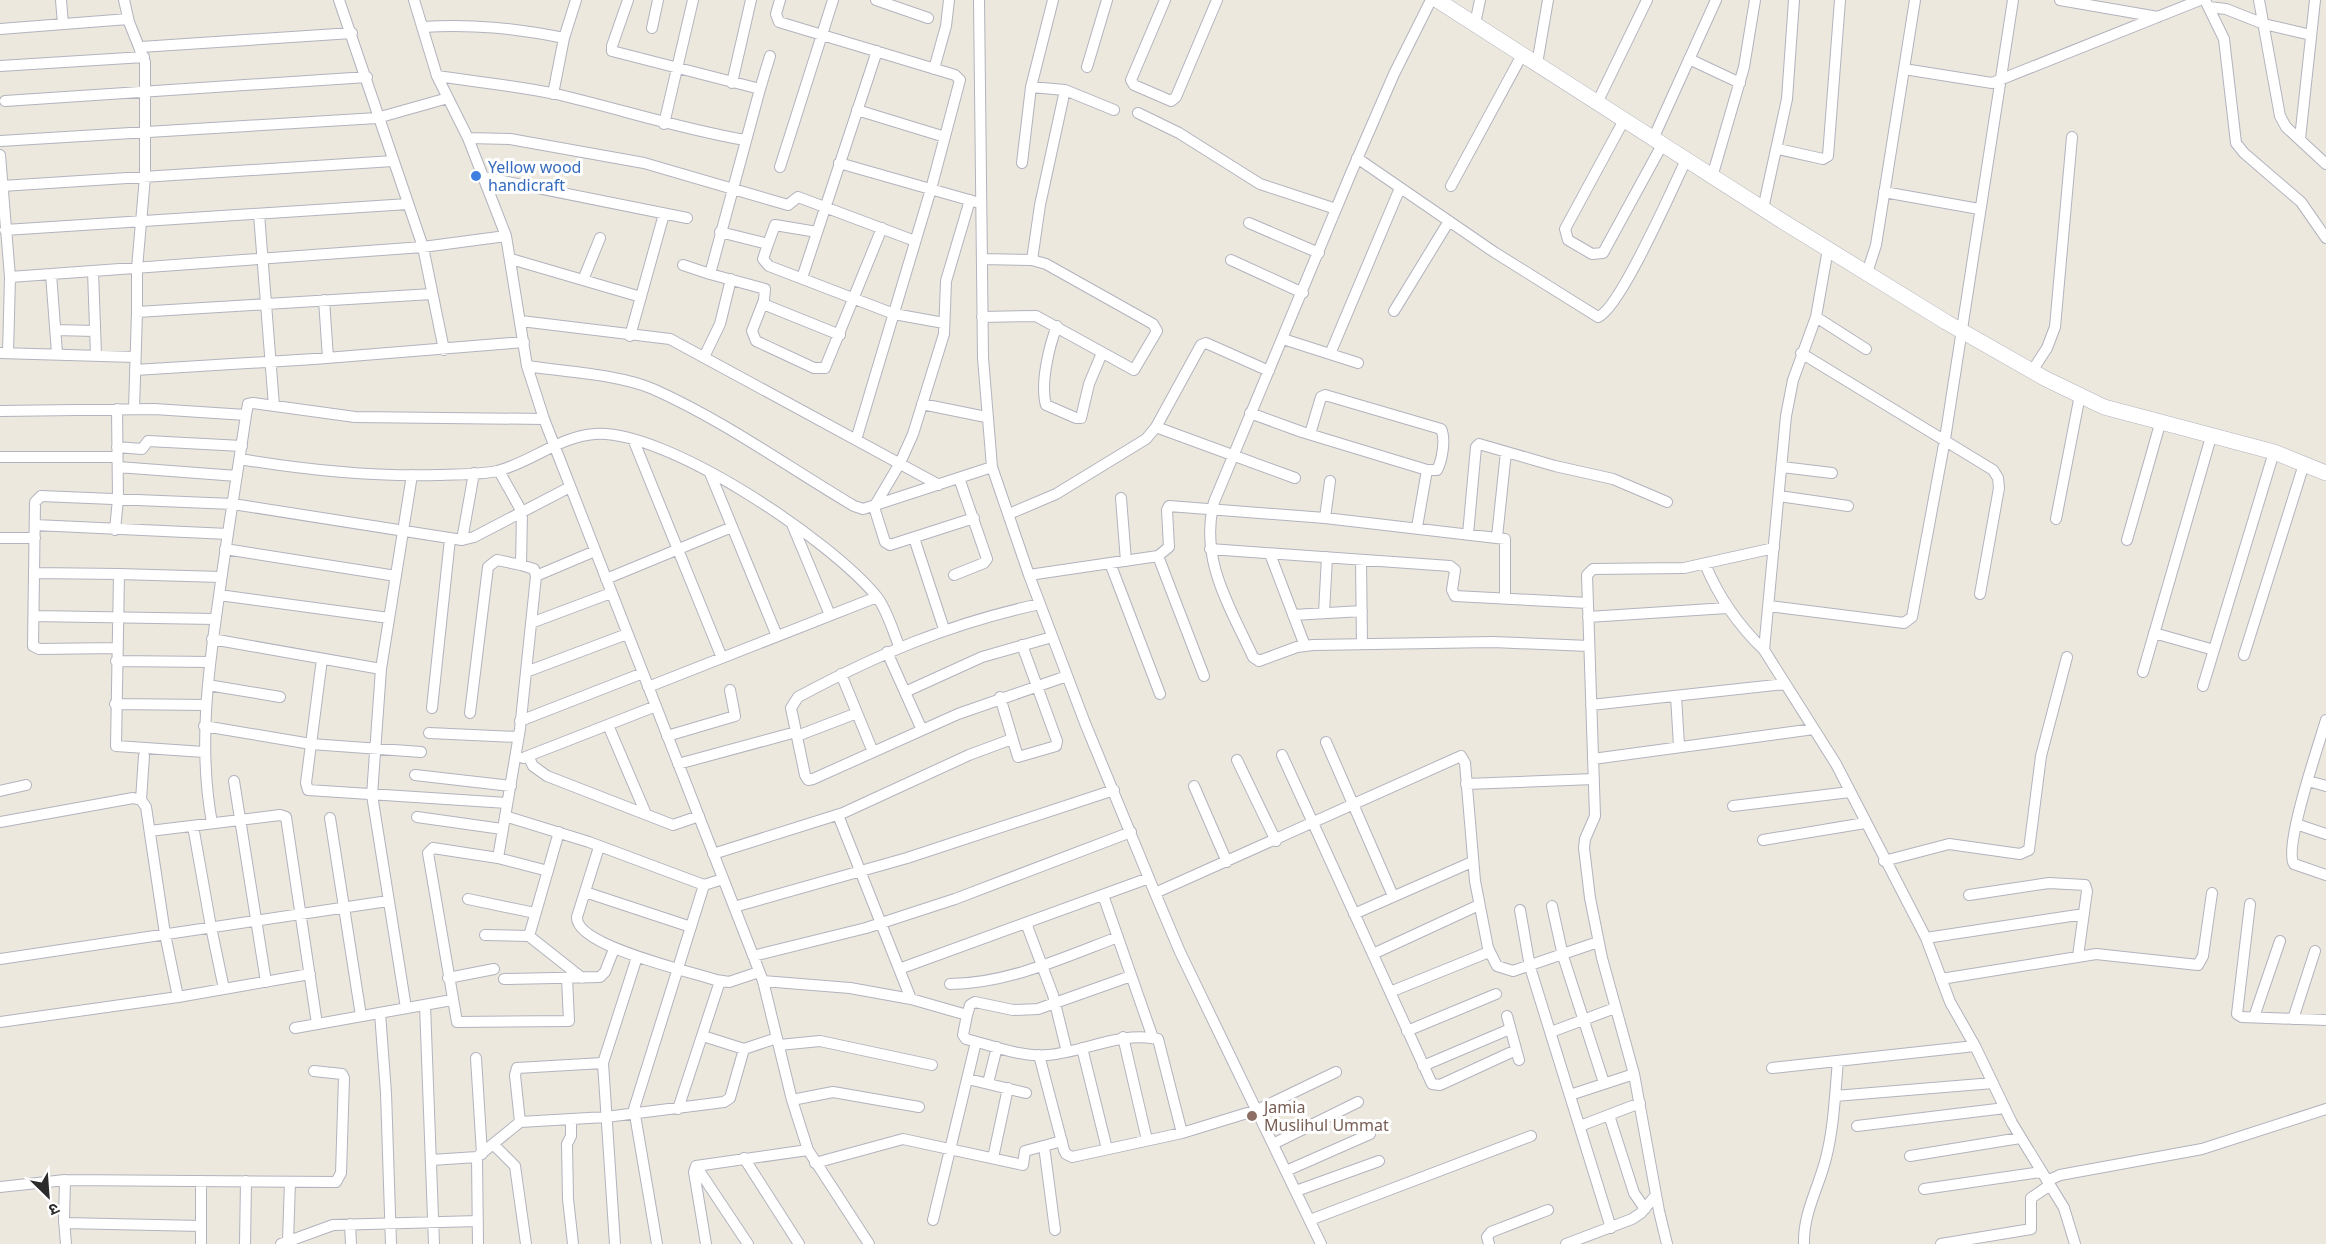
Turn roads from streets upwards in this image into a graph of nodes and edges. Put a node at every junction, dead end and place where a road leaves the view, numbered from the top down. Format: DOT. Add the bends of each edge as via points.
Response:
graph roads {
  1 [pos="61,0"];
  2 [pos="124,0"];
  3 [pos="339,0"];
  4 [pos="414,0"];
  5 [pos="576,0"];
  6 [pos="628,0"];
  7 [pos="658,0"];
  8 [pos="693,0"];
  9 [pos="751,0"];
  10 [pos="780,0"];
  11 [pos="833,0"];
  12 [pos="876,0"];
  13 [pos="949,0"];
  14 [pos="980,0"];
  15 [pos="1053,0"];
  16 [pos="1107,0"];
  17 [pos="1165,0"];
  18 [pos="1217,0"];
  19 [pos="1431,0"];
  20 [pos="1437,0"];
  21 [pos="1480,0"];
  22 [pos="1548,0"];
  23 [pos="1647,0"];
  24 [pos="1716,0"];
  25 [pos="1755,0"];
  26 [pos="1794,0"];
  27 [pos="1840,0"];
  28 [pos="1915,0"];
  29 [pos="2013,0"];
  30 [pos="2060,0"];
  31 [pos="2259,0"];
  32 [pos="2315,0"];
  33 [pos="2204,2"];
  34 [pos="2158,17"];
  35 [pos="928,18"];
  36 [pos="128,19"];
  37 [pos="63,24"];
  38 [pos="1475,24"];
  39 [pos="2264,24"];
  40 [pos="422,27"];
  41 [pos="651,28"];
  42 [pos="0,29"];
  43 [pos="352,33"];
  44 [pos="822,34"];
  45 [pos="2311,35"];
  46 [pos="564,38"];
  47 [pos="877,51"];
  48 [pos="142,52"];
  49 [pos="1522,55"];
  50 [pos="770,56"];
  51 [pos="1689,59"];
  52 [pos="1537,64"];
  53 [pos="0,66"];
  54 [pos="1087,67"];
  55 [pos="934,69"];
  56 [pos="1904,69"];
  57 [pos="677,70"];
  58 [pos="437,76"];
  59 [pos="367,77"];
  60 [pos="2001,79"];
  61 [pos="732,83"];
  62 [pos="1740,83"];
  63 [pos="1031,87"];
  64 [pos="760,89"];
  65 [pos="1065,90"];
  66 [pos="145,92"];
  67 [pos="553,94"];
  68 [pos="448,98"];
  69 [pos="4,101"];
  70 [pos="1598,103"];
  71 [pos="857,110"];
  72 [pos="1114,110"];
  73 [pos="1138,113"];
  74 [pos="377,118"];
  75 [pos="1624,120"];
  76 [pos="664,123"];
  77 [pos="145,134"];
  78 [pos="945,137"];
  79 [pos="2072,137"];
  80 [pos="468,138"];
  81 [pos="2300,139"];
  82 [pos="745,140"];
  83 [pos="0,141"];
  84 [pos="1658,142"];
  85 [pos="1778,149"];
  86 [pos="0,155"];
  87 [pos="1357,158"];
  88 [pos="1686,160"];
  89 [pos="393,161"];
  90 [pos="839,163"];
  91 [pos="1022,163"];
  92 [pos="2326,164"];
  93 [pos="780,167"];
  94 [pos="145,177"];
  95 [pos="483,177"];
  96 [pos="1712,177"];
  97 [pos="2,186"];
  98 [pos="1451,186"];
  99 [pos="1400,188"];
  100 [pos="931,189"];
  101 [pos="731,190"];
  102 [pos="1884,192"];
  103 [pos="970,200"];
  104 [pos="408,204"];
  105 [pos="982,204"];
  106 [pos="825,206"];
  107 [pos="1336,209"];
  108 [pos="1763,209"];
  109 [pos="1979,209"];
  110 [pos="259,214"];
  111 [pos="664,214"];
  112 [pos="687,218"];
  113 [pos="1449,221"];
  114 [pos="142,223"];
  115 [pos="1249,223"];
  116 [pos="882,228"];
  117 [pos="5,230"];
  118 [pos="720,232"];
  119 [pos="817,232"];
  120 [pos="506,236"];
  121 [pos="600,238"];
  122 [pos="2326,238"];
  123 [pos="915,241"];
  124 [pos="768,244"];
  125 [pos="423,247"];
  126 [pos="1828,249"];
  127 [pos="1319,253"];
  128 [pos="264,259"];
  129 [pos="511,259"];
  130 [pos="982,260"];
  131 [pos="1032,260"];
  132 [pos="1231,260"];
  133 [pos="683,265"];
  134 [pos="137,268"];
  135 [pos="93,271"];
  136 [pos="710,273"];
  137 [pos="1867,273"];
  138 [pos="51,274"];
  139 [pos="10,277"];
  140 [pos="802,278"];
  141 [pos="731,279"];
  142 [pos="583,280"];
  143 [pos="1303,293"];
  144 [pos="432,294"];
  145 [pos="641,297"];
  146 [pos="855,299"];
  147 [pos="324,300"];
  148 [pos="268,303"];
  149 [pos="763,304"];
  150 [pos="1394,311"];
  151 [pos="137,312"];
  152 [pos="894,314"];
  153 [pos="982,317"];
  154 [pos="1816,317"];
  155 [pos="520,321"];
  156 [pos="944,322"];
  157 [pos="1057,326"];
  158 [pos="55,330"];
  159 [pos="95,331"];
  160 [pos="1960,331"];
  161 [pos="840,335"];
  162 [pos="630,336"];
  163 [pos="1283,339"];
  164 [pos="524,342"];
  165 [pos="1866,349"];
  166 [pos="444,350"];
  167 [pos="4,353"];
  168 [pos="57,353"];
  169 [pos="1102,353"];
  170 [pos="1801,353"];
  171 [pos="1330,354"];
  172 [pos="96,355"];
  173 [pos="135,357"];
  174 [pos="704,357"];
  175 [pos="328,358"];
  176 [pos="270,362"];
  177 [pos="1358,363"];
  178 [pos="527,366"];
  179 [pos="135,370"];
  180 [pos="1269,371"];
  181 [pos="2032,371"];
  182 [pos="2080,396"];
  183 [pos="922,404"];
  184 [pos="274,406"];
  185 [pos="117,409"];
  186 [pos="134,409"];
  187 [pos="0,411"];
  188 [pos="1250,413"];
  189 [pos="246,415"];
  190 [pos="986,417"];
  191 [pos="544,419"];
  192 [pos="2160,423"];
  193 [pos="1155,427"];
  194 [pos="1310,434"];
  195 [pos="2211,437"];
  196 [pos="633,439"];
  197 [pos="1945,439"];
  198 [pos="856,440"];
  199 [pos="242,446"];
  200 [pos="555,447"];
  201 [pos="1506,452"];
  202 [pos="2274,452"];
  203 [pos="1232,456"];
  204 [pos="0,457"];
  205 [pos="117,457"];
  206 [pos="240,459"];
  207 [pos="900,463"];
  208 [pos="2304,464"];
  209 [pos="992,466"];
  210 [pos="1782,467"];
  211 [pos="1427,470"];
  212 [pos="499,471"];
  213 [pos="474,473"];
  214 [pos="710,473"];
  215 [pos="1832,473"];
  216 [pos="2326,473"];
  217 [pos="412,475"];
  218 [pos="237,476"];
  219 [pos="959,478"];
  220 [pos="1295,478"];
  221 [pos="1330,481"];
  222 [pos="939,484"];
  223 [pos="570,487"];
  224 [pos="1779,496"];
  225 [pos="1121,498"];
  226 [pos="118,500"];
  227 [pos="1667,502"];
  228 [pos="233,504"];
  229 [pos="1848,506"];
  230 [pos="874,507"];
  231 [pos="1213,508"];
  232 [pos="522,512"];
  233 [pos="1009,514"];
  234 [pos="974,518"];
  235 [pos="1325,518"];
  236 [pos="2056,519"];
  237 [pos="792,524"];
  238 [pos="35,525"];
  239 [pos="732,527"];
  240 [pos="1417,527"];
  241 [pos="115,530"];
  242 [pos="402,532"];
  243 [pos="228,534"];
  244 [pos="1467,534"];
  245 [pos="35,537"];
  246 [pos="1497,537"];
  247 [pos="0,538"];
  248 [pos="914,538"];
  249 [pos="450,539"];
  250 [pos="462,540"];
  251 [pos="2127,540"];
  252 [pos="1774,548"];
  253 [pos="225,549"];
  254 [pos="678,549"];
  255 [pos="1210,549"];
  256 [pos="595,551"];
  257 [pos="1270,554"];
  258 [pos="1158,556"];
  259 [pos="1327,557"];
  260 [pos="1126,561"];
  261 [pos="1361,561"];
  262 [pos="1110,563"];
  263 [pos="1705,564"];
  264 [pos="521,565"];
  265 [pos="35,573"];
  266 [pos="119,574"];
  267 [pos="954,575"];
  268 [pos="1029,575"];
  269 [pos="396,576"];
  270 [pos="536,576"];
  271 [pos="221,577"];
  272 [pos="606,579"];
  273 [pos="611,593"];
  274 [pos="1980,594"];
  275 [pos="219,595"];
  276 [pos="877,597"];
  277 [pos="1505,599"];
  278 [pos="1587,603"];
  279 [pos="1040,604"];
  280 [pos="1769,606"];
  281 [pos="1727,608"];
  282 [pos="1362,611"];
  283 [pos="1324,613"];
  284 [pos="830,615"];
  285 [pos="1293,615"];
  286 [pos="34,616"];
  287 [pos="117,616"];
  288 [pos="1588,617"];
  289 [pos="389,618"];
  290 [pos="215,619"];
  291 [pos="531,623"];
  292 [pos="944,629"];
  293 [pos="2154,633"];
  294 [pos="627,634"];
  295 [pos="777,636"];
  296 [pos="1052,637"];
  297 [pos="212,639"];
  298 [pos="1362,644"];
  299 [pos="1022,645"];
  300 [pos="899,646"];
  301 [pos="1305,646"];
  302 [pos="1589,646"];
  303 [pos="116,648"];
  304 [pos="1764,650"];
  305 [pos="2214,650"];
  306 [pos="887,652"];
  307 [pos="2244,655"];
  308 [pos="2067,657"];
  309 [pos="322,658"];
  310 [pos="722,658"];
  311 [pos="116,661"];
  312 [pos="210,662"];
  313 [pos="381,669"];
  314 [pos="526,672"];
  315 [pos="2143,672"];
  316 [pos="643,673"];
  317 [pos="841,674"];
  318 [pos="1067,676"];
  319 [pos="1204,676"];
  320 [pos="1785,684"];
  321 [pos="1036,685"];
  322 [pos="208,686"];
  323 [pos="2203,686"];
  324 [pos="648,687"];
  325 [pos="730,690"];
  326 [pos="905,692"];
  327 [pos="1160,694"];
  328 [pos="1676,696"];
  329 [pos="280,697"];
  330 [pos="1000,698"];
  331 [pos="115,704"];
  332 [pos="206,705"];
  333 [pos="1591,705"];
  334 [pos="656,706"];
  335 [pos="432,708"];
  336 [pos="470,713"];
  337 [pos="857,713"];
  338 [pos="520,720"];
  339 [pos="2326,720"];
  340 [pos="608,725"];
  341 [pos="204,726"];
  342 [pos="1814,729"];
  343 [pos="922,730"];
  344 [pos="429,733"];
  345 [pos="2324,733"];
  346 [pos="796,734"];
  347 [pos="667,736"];
  348 [pos="518,737"];
  349 [pos="1012,739"];
  350 [pos="1326,742"];
  351 [pos="311,744"];
  352 [pos="1679,746"];
  353 [pos="374,749"];
  354 [pos="204,752"];
  355 [pos="421,752"];
  356 [pos="873,752"];
  357 [pos="1282,755"];
  358 [pos="144,756"];
  359 [pos="528,756"];
  360 [pos="1593,759"];
  361 [pos="1237,760"];
  362 [pos="514,762"];
  363 [pos="678,764"];
  364 [pos="415,775"];
  365 [pos="1594,778"];
  366 [pos="2308,781"];
  367 [pos="234,782"];
  368 [pos="1466,784"];
  369 [pos="26,785"];
  370 [pos="511,786"];
  371 [pos="1194,786"];
  372 [pos="2326,786"];
  373 [pos="1114,790"];
  374 [pos="0,791"];
  375 [pos="1850,792"];
  376 [pos="372,795"];
  377 [pos="141,800"];
  378 [pos="507,803"];
  379 [pos="1354,804"];
  380 [pos="1733,806"];
  381 [pos="646,814"];
  382 [pos="838,815"];
  383 [pos="505,816"];
  384 [pos="699,816"];
  385 [pos="417,817"];
  386 [pos="330,818"];
  387 [pos="240,819"];
  388 [pos="0,822"];
  389 [pos="212,823"];
  390 [pos="1864,823"];
  391 [pos="2296,824"];
  392 [pos="1313,825"];
  393 [pos="194,826"];
  394 [pos="502,829"];
  395 [pos="150,831"];
  396 [pos="559,832"];
  397 [pos="1131,832"];
  398 [pos="2326,834"];
  399 [pos="1763,840"];
  400 [pos="1276,841"];
  401 [pos="599,847"];
  402 [pos="713,854"];
  403 [pos="498,858"];
  404 [pos="1884,861"];
  405 [pos="1227,862"];
  406 [pos="1472,862"];
  407 [pos="548,871"];
  408 [pos="862,871"];
  409 [pos="2326,875"];
  410 [pos="1149,878"];
  411 [pos="723,879"];
  412 [pos="704,885"];
  413 [pos="585,892"];
  414 [pos="2212,892"];
  415 [pos="1155,893"];
  416 [pos="1103,895"];
  417 [pos="1393,896"];
  418 [pos="1969,896"];
  419 [pos="468,899"];
  420 [pos="388,901"];
  421 [pos="2250,904"];
  422 [pos="1479,905"];
  423 [pos="1552,906"];
  424 [pos="346,907"];
  425 [pos="734,908"];
  426 [pos="1520,910"];
  427 [pos="302,913"];
  428 [pos="535,913"];
  429 [pos="1354,914"];
  430 [pos="2084,914"];
  431 [pos="255,920"];
  432 [pos="881,923"];
  433 [pos="1026,923"];
  434 [pos="210,927"];
  435 [pos="691,927"];
  436 [pos="165,934"];
  437 [pos="485,935"];
  438 [pos="529,936"];
  439 [pos="1118,937"];
  440 [pos="1926,938"];
  441 [pos="2280,941"];
  442 [pos="1598,942"];
  443 [pos="614,949"];
  444 [pos="2315,951"];
  445 [pos="1489,952"];
  446 [pos="1372,954"];
  447 [pos="753,956"];
  448 [pos="1563,956"];
  449 [pos="2078,956"];
  450 [pos="637,957"];
  451 [pos="0,959"];
  452 [pos="1042,965"];
  453 [pos="1530,967"];
  454 [pos="678,968"];
  455 [pos="494,969"];
  456 [pos="899,969"];
  457 [pos="310,974"];
  458 [pos="1131,976"];
  459 [pos="761,977"];
  460 [pos="448,978"];
  461 [pos="567,978"];
  462 [pos="582,978"];
  463 [pos="504,979"];
  464 [pos="1941,979"];
  465 [pos="720,981"];
  466 [pos="266,982"];
  467 [pos="950,984"];
  468 [pos="224,989"];
  469 [pos="1390,992"];
  470 [pos="1496,993"];
  471 [pos="178,997"];
  472 [pos="911,999"];
  473 [pos="452,1000"];
  474 [pos="1055,1004"];
  475 [pos="425,1005"];
  476 [pos="406,1008"];
  477 [pos="1616,1008"];
  478 [pos="380,1012"];
  479 [pos="967,1015"];
  480 [pos="361,1016"];
  481 [pos="1507,1016"];
  482 [pos="2254,1017"];
  483 [pos="2293,1018"];
  484 [pos="1583,1020"];
  485 [pos="2326,1020"];
  486 [pos="0,1022"];
  487 [pos="317,1024"];
  488 [pos="295,1028"];
  489 [pos="1510,1029"];
  490 [pos="1407,1031"];
  491 [pos="1551,1032"];
  492 [pos="703,1036"];
  493 [pos="1123,1037"];
  494 [pos="1153,1038"];
  495 [pos="778,1042"];
  496 [pos="976,1042"];
  497 [pos="1975,1046"];
  498 [pos="998,1047"];
  499 [pos="1082,1048"];
  500 [pos="744,1049"];
  501 [pos="1067,1052"];
  502 [pos="1039,1055"];
  503 [pos="476,1058"];
  504 [pos="1838,1061"];
  505 [pos="603,1063"];
  506 [pos="932,1065"];
  507 [pos="1423,1066"];
  508 [pos="1772,1068"];
  509 [pos="314,1071"];
  510 [pos="1336,1072"];
  511 [pos="1634,1074"];
  512 [pos="968,1078"];
  513 [pos="988,1083"];
  514 [pos="1604,1083"];
  515 [pos="1993,1083"];
  516 [pos="1008,1088"];
  517 [pos="1026,1093"];
  518 [pos="1570,1095"];
  519 [pos="1835,1096"];
  520 [pos="792,1100"];
  521 [pos="1358,1102"];
  522 [pos="1640,1103"];
  523 [pos="919,1107"];
  524 [pos="2005,1108"];
  525 [pos="678,1109"];
  526 [pos="2326,1109"];
  527 [pos="1257,1110"];
  528 [pos="634,1115"];
  529 [pos="1609,1115"];
  530 [pos="606,1118"];
  531 [pos="571,1119"];
  532 [pos="520,1122"];
  533 [pos="1580,1126"];
  534 [pos="1857,1126"];
  535 [pos="1182,1132"];
  536 [pos="1370,1134"];
  537 [pos="1531,1136"];
  538 [pos="2020,1138"];
  539 [pos="1147,1140"];
  540 [pos="1062,1141"];
  541 [pos="493,1144"];
  542 [pos="1272,1144"];
  543 [pos="1044,1146"];
  544 [pos="951,1148"];
  545 [pos="1107,1149"];
  546 [pos="808,1150"];
  547 [pos="480,1156"];
  548 [pos="1910,1156"];
  549 [pos="744,1158"];
  550 [pos="993,1158"];
  551 [pos="431,1160"];
  552 [pos="1379,1161"];
  553 [pos="815,1163"];
  554 [pos="696,1166"];
  555 [pos="1286,1171"];
  556 [pos="2046,1179"];
  557 [pos="65,1180"];
  558 [pos="201,1180"];
  559 [pos="246,1181"];
  560 [pos="290,1182"];
  561 [pos="0,1187"];
  562 [pos="1924,1189"];
  563 [pos="1296,1191"];
  564 [pos="1656,1195"];
  565 [pos="1645,1209"];
  566 [pos="1548,1210"];
  567 [pos="933,1220"];
  568 [pos="1310,1220"];
  569 [pos="478,1221"];
  570 [pos="64,1223"];
  571 [pos="350,1224"];
  572 [pos="433,1224"];
  573 [pos="391,1225"];
  574 [pos="201,1226"];
  575 [pos="1611,1228"];
  576 [pos="1055,1230"];
  577 [pos="307,1239"];
  578 [pos="1586,1241"];
  579 [pos="285,1243"];
  580 [pos="66,1244"];
  581 [pos="201,1244"];
  582 [pos="245,1244"];
  583 [pos="351,1244"];
  584 [pos="391,1244"];
  585 [pos="434,1244"];
  586 [pos="478,1244"];
  587 [pos="526,1244"];
  588 [pos="573,1244"];
  589 [pos="615,1244"];
  590 [pos="657,1244"];
  591 [pos="706,1244"];
  592 [pos="748,1244"];
  593 [pos="799,1244"];
  594 [pos="869,1244"];
  595 [pos="1321,1244"];
  596 [pos="1489,1244"];
  597 [pos="1566,1244"];
  598 [pos="1667,1244"];
  599 [pos="1804,1244"];
  600 [pos="1941,1244"];
  601 [pos="2075,1244"];
  1 -- 37 [label="street"];
  2 -- 36 [label="street"];
  3 -- 43 [label="street"];
  4 -- 40 [label="street"];
  5 -- 46 [label="street"];
  6 -- 57 [label="street" via="612,51"];
  7 -- 41 [label="street"];
  8 -- 57 [label="street"];
  9 -- 61 [label="street"];
  10 -- 44 [label="street" via="777,20"];
  11 -- 44 [label="street"];
  12 -- 35 [label="street"];
  13 -- 55 [label="street"];
  14 -- 105 [label="street"];
  15 -- 63 [label="street"];
  16 -- 54 [label="street"];
  17 -- 18 [label="street" via="1131,80 1134,85 1171,101"];
  19 -- 87 [label="street"];
  20 -- 38 [label="street"];
  21 -- 38 [label="street"];
  22 -- 52 [label="street"];
  23 -- 70 [label="street"];
  24 -- 51 [label="street"];
  25 -- 62 [label="street"];
  26 -- 85 [label="street" via="1787,99"];
  27 -- 85 [label="street" via="1828,156 1823,159"];
  28 -- 56 [label="street"];
  29 -- 60 [label="street"];
  30 -- 34 [label="street"];
  31 -- 39 [label="street"];
  32 -- 45 [label="street"];
  33 -- 34 [label="street"];
  33 -- 39 [label="street"];
  33 -- 122 [label="street" via="2224,39 2236,143 2301,202"];
  34 -- 60 [label="street"];
  36 -- 37 [label="street"];
  36 -- 48 [label="street"];
  37 -- 42 [label="street"];
  38 -- 49 [label="street"];
  39 -- 45 [label="street"];
  39 -- 81 [label="street" via="2280,116"];
  40 -- 46 [label="street" via="512,27"];
  40 -- 58 [label="street"];
  43 -- 48 [label="street"];
  43 -- 59 [label="street"];
  44 -- 47 [label="street"];
  44 -- 93 [label="street"];
  45 -- 81 [label="street"];
  46 -- 67 [label="street"];
  47 -- 55 [label="street"];
  47 -- 71 [label="street"];
  48 -- 53 [label="street"];
  48 -- 66 [label="street"];
  49 -- 52 [label="street"];
  49 -- 98 [label="street"];
  50 -- 64 [label="street"];
  51 -- 62 [label="street"];
  51 -- 84 [label="street"];
  52 -- 70 [label="street"];
  55 -- 78 [label="street" via="960,80"];
  56 -- 60 [label="street" via="1985,83"];
  56 -- 102 [label="street"];
  57 -- 61 [label="street"];
  57 -- 76 [label="street"];
  58 -- 67 [label="street"];
  58 -- 68 [label="street"];
  59 -- 66 [label="street"];
  59 -- 74 [label="street"];
  60 -- 109 [label="street"];
  61 -- 64 [label="street"];
  62 -- 96 [label="street"];
  63 -- 65 [label="street"];
  63 -- 91 [label="street"];
  64 -- 82 [label="street"];
  65 -- 72 [label="street"];
  65 -- 131 [label="street"];
  66 -- 69 [label="street"];
  66 -- 77 [label="street"];
  67 -- 76 [label="street"];
  68 -- 74 [label="street"];
  68 -- 80 [label="street"];
  70 -- 75 [label="street"];
  71 -- 78 [label="street"];
  71 -- 90 [label="street"];
  73 -- 107 [label="street" via="1179,133 1260,184"];
  74 -- 77 [label="street"];
  74 -- 89 [label="street"];
  75 -- 84 [label="street"];
  75 -- 84 [label="street" via="1565,229 1568,240 1592,254 1603,253"];
  76 -- 82 [label="street"];
  77 -- 83 [label="street"];
  77 -- 94 [label="street"];
  78 -- 100 [label="street"];
  79 -- 181 [label="street" via="2055,327"];
  80 -- 95 [label="street"];
  80 -- 101 [label="street" via="510,139 644,163"];
  81 -- 92 [label="street"];
  82 -- 101 [label="street"];
  84 -- 88 [label="street"];
  85 -- 108 [label="street"];
  86 -- 97 [label="street"];
  87 -- 99 [label="street"];
  87 -- 107 [label="street"];
  88 -- 96 [label="street"];
  88 -- 113 [label="street" via="1629,277 1606,314 1599,317"];
  89 -- 94 [label="street"];
  89 -- 104 [label="street"];
  90 -- 100 [label="street"];
  90 -- 106 [label="street"];
  94 -- 97 [label="street"];
  94 -- 114 [label="street"];
  95 -- 111 [label="street"];
  95 -- 120 [label="street"];
  96 -- 108 [label="street"];
  97 -- 117 [label="street"];
  99 -- 113 [label="street"];
  99 -- 171 [label="street"];
  100 -- 103 [label="street"];
  100 -- 123 [label="street"];
  101 -- 106 [label="street" via="788,205 798,197"];
  101 -- 118 [label="street"];
  102 -- 109 [label="street"];
  102 -- 137 [label="street" via="1876,245"];
  103 -- 105 [label="street"];
  103 -- 156 [label="street" via="946,281"];
  104 -- 110 [label="street"];
  104 -- 125 [label="street"];
  105 -- 130 [label="street"];
  106 -- 116 [label="street"];
  106 -- 119 [label="street"];
  107 -- 127 [label="street"];
  108 -- 126 [label="street"];
  109 -- 160 [label="street"];
  110 -- 114 [label="street"];
  110 -- 128 [label="street"];
  111 -- 112 [label="street"];
  111 -- 145 [label="street"];
  113 -- 150 [label="street"];
  114 -- 117 [label="street"];
  114 -- 134 [label="street"];
  115 -- 127 [label="street"];
  116 -- 123 [label="street"];
  116 -- 146 [label="street"];
  117 -- 139 [label="street"];
  118 -- 124 [label="street"];
  118 -- 136 [label="street"];
  119 -- 124 [label="street" via="776,225"];
  119 -- 140 [label="street"];
  120 -- 125 [label="street"];
  120 -- 129 [label="street"];
  121 -- 142 [label="street"];
  123 -- 152 [label="street"];
  124 -- 140 [label="street" via="764,263"];
  125 -- 128 [label="street"];
  125 -- 144 [label="street"];
  126 -- 137 [label="street"];
  126 -- 154 [label="street"];
  127 -- 143 [label="street"];
  128 -- 134 [label="street"];
  128 -- 148 [label="street"];
  129 -- 142 [label="street"];
  129 -- 155 [label="street"];
  130 -- 131 [label="street"];
  130 -- 153 [label="street"];
  131 -- 169 [label="street" via="1156,328 1156,335 1134,370"];
  132 -- 143 [label="street"];
  133 -- 136 [label="street"];
  134 -- 135 [label="street"];
  134 -- 151 [label="street"];
  135 -- 138 [label="street"];
  135 -- 159 [label="street"];
  136 -- 141 [label="street"];
  137 -- 160 [label="street"];
  138 -- 139 [label="street"];
  138 -- 158 [label="street"];
  139 -- 167 [label="street"];
  140 -- 146 [label="street"];
  141 -- 149 [label="street" via="765,289"];
  141 -- 174 [label="street" via="720,324"];
  142 -- 145 [label="street"];
  143 -- 163 [label="street"];
  144 -- 147 [label="street"];
  144 -- 166 [label="street"];
  145 -- 162 [label="street"];
  146 -- 152 [label="street"];
  146 -- 161 [label="street"];
  147 -- 148 [label="street"];
  147 -- 175 [label="street"];
  148 -- 151 [label="street"];
  148 -- 176 [label="street"];
  149 -- 161 [label="street"];
  149 -- 161 [label="street" via="752,330 753,338 814,368 825,368"];
  151 -- 173 [label="street"];
  152 -- 156 [label="street"];
  152 -- 198 [label="street"];
  153 -- 157 [label="street" via="1036,316"];
  153 -- 190 [label="street"];
  154 -- 165 [label="street"];
  154 -- 170 [label="street"];
  155 -- 162 [label="street"];
  155 -- 164 [label="street"];
  156 -- 183 [label="street" via="944,334"];
  157 -- 169 [label="street"];
  157 -- 169 [label="street" via="1047,366 1046,405 1081,418"];
  158 -- 159 [label="street"];
  158 -- 168 [label="street"];
  159 -- 172 [label="street"];
  160 -- 181 [label="street"];
  160 -- 197 [label="street"];
  162 -- 174 [label="street" via="670,339"];
  163 -- 171 [label="street"];
  163 -- 180 [label="street"];
  164 -- 166 [label="street"];
  164 -- 178 [label="street"];
  166 -- 175 [label="street"];
  167 -- 168 [label="street"];
  168 -- 172 [label="street"];
  170 -- 197 [label="street"];
  170 -- 210 [label="street" via="1786,416"];
  171 -- 177 [label="street"];
  172 -- 173 [label="street"];
  173 -- 179 [label="street"];
  174 -- 198 [label="street"];
  175 -- 176 [label="street"];
  176 -- 179 [label="street"];
  176 -- 184 [label="street"];
  178 -- 191 [label="street"];
  178 -- 230 [label="street" via="652,389 854,506"];
  179 -- 186 [label="street"];
  180 -- 188 [label="street"];
  180 -- 193 [label="street" via="1203,343"];
  181 -- 182 [label="street"];
  182 -- 192 [label="street"];
  182 -- 236 [label="street"];
  183 -- 190 [label="street"];
  183 -- 207 [label="street"];
  184 -- 189 [label="street" via="251,403"];
  184 -- 191 [label="street" via="355,417"];
  185 -- 186 [label="street"];
  185 -- 187 [label="street"];
  185 -- 205 [label="street"];
  186 -- 189 [label="street"];
  188 -- 194 [label="street"];
  188 -- 203 [label="street"];
  189 -- 199 [label="street"];
  190 -- 209 [label="street"];
  191 -- 200 [label="street"];
  192 -- 195 [label="street"];
  192 -- 251 [label="street"];
  193 -- 203 [label="street"];
  193 -- 233 [label="street" via="1136,446 1073,485"];
  194 -- 211 [label="street"];
  194 -- 211 [label="street" via="1322,395 1441,429 1438,468"];
  195 -- 202 [label="street"];
  195 -- 293 [label="street"];
  196 -- 200 [label="street" via="594,434"];
  196 -- 214 [label="street" via="670,452"];
  196 -- 254 [label="street"];
  197 -- 274 [label="street" via="1988,464 1998,478 2000,488"];
  197 -- 280 [label="street" via="1911,620 1904,623"];
  198 -- 207 [label="street"];
  199 -- 205 [label="street" via="148,441 142,449"];
  199 -- 206 [label="street"];
  200 -- 212 [label="street"];
  200 -- 223 [label="street"];
  201 -- 227 [label="street" via="1613,479"];
  201 -- 244 [label="street" via="1479,444 1476,447"];
  201 -- 246 [label="street"];
  202 -- 208 [label="street"];
  202 -- 305 [label="street"];
  203 -- 220 [label="street"];
  203 -- 231 [label="street"];
  204 -- 205 [label="street"];
  205 -- 218 [label="street"];
  205 -- 226 [label="street"];
  206 -- 217 [label="street" via="305,470"];
  206 -- 218 [label="street"];
  207 -- 222 [label="street"];
  207 -- 230 [label="street"];
  208 -- 216 [label="street"];
  208 -- 307 [label="street"];
  209 -- 219 [label="street"];
  209 -- 233 [label="street"];
  210 -- 215 [label="street"];
  210 -- 224 [label="street"];
  211 -- 240 [label="street"];
  212 -- 213 [label="street"];
  212 -- 232 [label="street"];
  213 -- 217 [label="street"];
  213 -- 250 [label="street"];
  214 -- 237 [label="street"];
  214 -- 239 [label="street"];
  217 -- 242 [label="street"];
  218 -- 228 [label="street"];
  219 -- 222 [label="street"];
  219 -- 234 [label="street"];
  221 -- 235 [label="street"];
  222 -- 230 [label="street"];
  223 -- 232 [label="street"];
  223 -- 256 [label="street"];
  224 -- 229 [label="street"];
  224 -- 252 [label="street"];
  225 -- 260 [label="street"];
  226 -- 228 [label="street"];
  226 -- 238 [label="street" via="41,496 35,502"];
  226 -- 241 [label="street"];
  228 -- 242 [label="street"];
  228 -- 243 [label="street"];
  230 -- 248 [label="street" via="887,544"];
  231 -- 235 [label="street"];
  231 -- 255 [label="street"];
  231 -- 258 [label="street" via="1169,506 1168,547"];
  232 -- 250 [label="street"];
  232 -- 264 [label="street"];
  233 -- 268 [label="street"];
  234 -- 248 [label="street"];
  234 -- 267 [label="street" via="987,559"];
  235 -- 240 [label="street"];
  237 -- 276 [label="street" via="819,543"];
  237 -- 284 [label="street"];
  238 -- 241 [label="street"];
  238 -- 245 [label="street"];
  239 -- 254 [label="street"];
  239 -- 295 [label="street"];
  240 -- 244 [label="street"];
  241 -- 243 [label="street"];
  242 -- 249 [label="street"];
  242 -- 269 [label="street"];
  243 -- 253 [label="street"];
  244 -- 246 [label="street"];
  245 -- 247 [label="street"];
  245 -- 265 [label="street"];
  246 -- 277 [label="street" via="1506,540"];
  248 -- 292 [label="street"];
  249 -- 250 [label="street"];
  249 -- 335 [label="street"];
  252 -- 263 [label="street"];
  252 -- 280 [label="street"];
  253 -- 269 [label="street"];
  253 -- 271 [label="street"];
  254 -- 272 [label="street"];
  254 -- 310 [label="street"];
  255 -- 257 [label="street"];
  255 -- 301 [label="street" via="1216,576 1253,657 1263,660"];
  256 -- 270 [label="street"];
  256 -- 272 [label="street"];
  257 -- 259 [label="street"];
  257 -- 285 [label="street"];
  258 -- 260 [label="street"];
  258 -- 319 [label="street"];
  259 -- 261 [label="street"];
  259 -- 283 [label="street"];
  260 -- 262 [label="street"];
  261 -- 277 [label="street" via="1450,566 1455,570 1453,596"];
  261 -- 282 [label="street"];
  262 -- 268 [label="street"];
  262 -- 327 [label="street"];
  263 -- 278 [label="street" via="1589,570"];
  263 -- 281 [label="street"];
  264 -- 270 [label="street" via="534,569"];
  264 -- 336 [label="street" via="497,560 488,567"];
  265 -- 266 [label="street"];
  265 -- 286 [label="street"];
  266 -- 271 [label="street"];
  266 -- 287 [label="street"];
  268 -- 279 [label="street"];
  269 -- 289 [label="street"];
  270 -- 291 [label="street"];
  271 -- 275 [label="street"];
  272 -- 273 [label="street"];
  273 -- 291 [label="street"];
  273 -- 294 [label="street"];
  275 -- 289 [label="street"];
  275 -- 290 [label="street"];
  276 -- 284 [label="street"];
  276 -- 300 [label="street"];
  277 -- 278 [label="street"];
  278 -- 288 [label="street"];
  279 -- 292 [label="street"];
  279 -- 296 [label="street"];
  280 -- 304 [label="street"];
  281 -- 288 [label="street"];
  281 -- 304 [label="street"];
  282 -- 283 [label="street"];
  282 -- 298 [label="street"];
  283 -- 285 [label="street"];
  284 -- 295 [label="street"];
  285 -- 301 [label="street"];
  286 -- 287 [label="street"];
  286 -- 303 [label="street" via="35,648"];
  287 -- 290 [label="street"];
  287 -- 303 [label="street"];
  288 -- 302 [label="street"];
  289 -- 313 [label="street"];
  290 -- 297 [label="street"];
  291 -- 314 [label="street"];
  292 -- 300 [label="street"];
  293 -- 305 [label="street"];
  293 -- 315 [label="street"];
  294 -- 314 [label="street"];
  294 -- 316 [label="street"];
  295 -- 310 [label="street"];
  296 -- 299 [label="street"];
  296 -- 318 [label="street"];
  297 -- 309 [label="street"];
  297 -- 312 [label="street"];
  298 -- 301 [label="street"];
  298 -- 302 [label="street" via="1493,642"];
  299 -- 321 [label="street"];
  299 -- 326 [label="street" via="982,657"];
  300 -- 306 [label="street"];
  302 -- 333 [label="street"];
  303 -- 311 [label="street"];
  304 -- 320 [label="street"];
  305 -- 323 [label="street"];
  306 -- 317 [label="street"];
  306 -- 326 [label="street"];
  308 -- 404 [label="street" via="2041,756 2029,850 2020,854 1948,844"];
  309 -- 313 [label="street"];
  309 -- 351 [label="street"];
  310 -- 324 [label="street"];
  311 -- 312 [label="street"];
  311 -- 331 [label="street"];
  312 -- 322 [label="street"];
  313 -- 353 [label="street"];
  314 -- 338 [label="street"];
  316 -- 324 [label="street"];
  316 -- 338 [label="street"];
  317 -- 337 [label="street"];
  317 -- 346 [label="street" via="794,700 791,708"];
  318 -- 321 [label="street"];
  318 -- 373 [label="street"];
  320 -- 328 [label="street"];
  320 -- 342 [label="street"];
  321 -- 330 [label="street"];
  321 -- 349 [label="street" via="1057,743 1019,758"];
  322 -- 329 [label="street"];
  322 -- 332 [label="street"];
  324 -- 334 [label="street"];
  325 -- 347 [label="street" via="735,716"];
  326 -- 343 [label="street"];
  328 -- 333 [label="street"];
  328 -- 352 [label="street"];
  330 -- 343 [label="street"];
  330 -- 349 [label="street"];
  331 -- 332 [label="street"];
  331 -- 354 [label="street" via="118,747"];
  332 -- 341 [label="street"];
  333 -- 360 [label="street"];
  334 -- 340 [label="street"];
  334 -- 347 [label="street"];
  337 -- 346 [label="street"];
  337 -- 356 [label="street"];
  338 -- 348 [label="street"];
  339 -- 345 [label="street"];
  340 -- 359 [label="street"];
  340 -- 381 [label="street"];
  341 -- 351 [label="street"];
  341 -- 354 [label="street"];
  342 -- 352 [label="street"];
  342 -- 375 [label="street"];
  343 -- 356 [label="street"];
  344 -- 348 [label="street"];
  345 -- 366 [label="street"];
  346 -- 356 [label="street" via="808,780"];
  346 -- 363 [label="street"];
  347 -- 363 [label="street"];
  348 -- 362 [label="street"];
  349 -- 382 [label="street"];
  350 -- 379 [label="street"];
  351 -- 353 [label="street"];
  351 -- 376 [label="street" via="308,790"];
  352 -- 360 [label="street"];
  353 -- 355 [label="street"];
  353 -- 376 [label="street"];
  354 -- 389 [label="street"];
  357 -- 392 [label="street"];
  358 -- 377 [label="street"];
  359 -- 362 [label="street"];
  359 -- 381 [label="street" via="533,766 547,776"];
  360 -- 365 [label="street"];
  361 -- 400 [label="street"];
  362 -- 370 [label="street"];
  363 -- 384 [label="street"];
  364 -- 370 [label="street"];
  365 -- 368 [label="street"];
  365 -- 442 [label="street" via="1595,816 1584,848"];
  366 -- 372 [label="street"];
  366 -- 391 [label="street"];
  367 -- 387 [label="street"];
  368 -- 379 [label="street" via="1464,758 1458,756"];
  368 -- 406 [label="street"];
  369 -- 374 [label="street"];
  370 -- 378 [label="street"];
  371 -- 405 [label="street"];
  373 -- 397 [label="street"];
  373 -- 408 [label="street"];
  375 -- 380 [label="street"];
  375 -- 390 [label="street"];
  376 -- 378 [label="street"];
  376 -- 420 [label="street"];
  377 -- 388 [label="street" via="133,798"];
  377 -- 395 [label="street"];
  378 -- 383 [label="street"];
  379 -- 392 [label="street"];
  379 -- 417 [label="street"];
  381 -- 384 [label="street" via="673,825"];
  382 -- 402 [label="street"];
  382 -- 408 [label="street"];
  383 -- 394 [label="street"];
  383 -- 396 [label="street"];
  384 -- 402 [label="street"];
  385 -- 394 [label="street"];
  386 -- 424 [label="street"];
  387 -- 389 [label="street"];
  387 -- 427 [label="street" via="280,815 286,818"];
  387 -- 431 [label="street"];
  389 -- 393 [label="street"];
  390 -- 399 [label="street"];
  390 -- 404 [label="street"];
  391 -- 398 [label="street"];
  391 -- 409 [label="street" via="2292,861"];
  392 -- 400 [label="street"];
  392 -- 429 [label="street"];
  393 -- 395 [label="street"];
  393 -- 434 [label="street"];
  394 -- 403 [label="street"];
  395 -- 436 [label="street"];
  396 -- 401 [label="street"];
  396 -- 407 [label="street"];
  397 -- 410 [label="street"];
  397 -- 432 [label="street"];
  400 -- 405 [label="street"];
  401 -- 412 [label="street"];
  401 -- 413 [label="street"];
  402 -- 411 [label="street"];
  403 -- 407 [label="street"];
  403 -- 460 [label="street" via="429,850"];
  404 -- 440 [label="street"];
  405 -- 415 [label="street"];
  406 -- 417 [label="street"];
  406 -- 422 [label="street"];
  407 -- 428 [label="street"];
  408 -- 425 [label="street"];
  408 -- 432 [label="street"];
  410 -- 415 [label="street"];
  410 -- 416 [label="street"];
  411 -- 412 [label="street"];
  411 -- 425 [label="street"];
  412 -- 435 [label="street"];
  413 -- 435 [label="street"];
  413 -- 443 [label="street" via="578,924"];
  414 -- 449 [label="street" via="2203,956 2198,965 2096,954"];
  415 -- 527 [label="street"];
  416 -- 433 [label="street"];
  416 -- 439 [label="street"];
  417 -- 429 [label="street"];
  418 -- 430 [label="street" via="2049,883 2085,885"];
  419 -- 428 [label="street"];
  420 -- 424 [label="street"];
  420 -- 476 [label="street"];
  421 -- 482 [label="street" via="2237,1014"];
  422 -- 445 [label="street"];
  422 -- 446 [label="street"];
  423 -- 448 [label="street"];
  424 -- 427 [label="street"];
  424 -- 480 [label="street"];
  425 -- 447 [label="street"];
  426 -- 453 [label="street"];
  427 -- 431 [label="street"];
  427 -- 457 [label="street"];
  428 -- 438 [label="street"];
  429 -- 446 [label="street"];
  430 -- 440 [label="street"];
  430 -- 449 [label="street"];
  431 -- 434 [label="street"];
  431 -- 466 [label="street"];
  432 -- 447 [label="street"];
  432 -- 456 [label="street"];
  433 -- 452 [label="street"];
  433 -- 456 [label="street"];
  434 -- 436 [label="street"];
  434 -- 468 [label="street"];
  435 -- 454 [label="street"];
  436 -- 451 [label="street"];
  436 -- 471 [label="street"];
  437 -- 438 [label="street"];
  438 -- 462 [label="street"];
  439 -- 452 [label="street"];
  439 -- 458 [label="street"];
  440 -- 464 [label="street"];
  441 -- 482 [label="street"];
  442 -- 448 [label="street"];
  442 -- 477 [label="street"];
  443 -- 450 [label="street"];
  443 -- 462 [label="street" via="603,975"];
  444 -- 483 [label="street"];
  445 -- 453 [label="street" via="1491,960 1502,970"];
  445 -- 469 [label="street"];
  446 -- 469 [label="street"];
  447 -- 459 [label="street"];
  448 -- 453 [label="street"];
  448 -- 484 [label="street"];
  449 -- 464 [label="street"];
  450 -- 454 [label="street"];
  450 -- 505 [label="street"];
  452 -- 467 [label="street" via="984,981"];
  452 -- 474 [label="street"];
  453 -- 491 [label="street"];
  454 -- 465 [label="street"];
  454 -- 528 [label="street"];
  455 -- 460 [label="street"];
  456 -- 472 [label="street"];
  457 -- 466 [label="street"];
  457 -- 487 [label="street"];
  458 -- 474 [label="street"];
  458 -- 494 [label="street"];
  459 -- 465 [label="street"];
  459 -- 472 [label="street"];
  459 -- 495 [label="street"];
  460 -- 473 [label="street"];
  461 -- 462 [label="street"];
  461 -- 463 [label="street"];
  461 -- 473 [label="street" via="569,1022 459,1023"];
  464 -- 497 [label="street"];
  465 -- 492 [label="street"];
  466 -- 468 [label="street"];
  468 -- 471 [label="street"];
  469 -- 490 [label="street"];
  470 -- 490 [label="street"];
  471 -- 486 [label="street"];
  472 -- 479 [label="street"];
  473 -- 475 [label="street"];
  474 -- 479 [label="street" via="1025,1011 975,1002"];
  474 -- 501 [label="street"];
  475 -- 476 [label="street"];
  475 -- 551 [label="street"];
  476 -- 478 [label="street"];
  477 -- 484 [label="street"];
  477 -- 511 [label="street"];
  478 -- 480 [label="street"];
  478 -- 573 [label="street"];
  479 -- 496 [label="street" via="963,1035"];
  480 -- 487 [label="street"];
  481 -- 489 [label="street"];
  482 -- 483 [label="street"];
  483 -- 485 [label="street"];
  484 -- 491 [label="street"];
  484 -- 514 [label="street"];
  487 -- 488 [label="street"];
  489 -- 507 [label="street"];
  489 -- 507 [label="street" via="1518,1055 1440,1085 1432,1084"];
  490 -- 507 [label="street"];
  491 -- 518 [label="street"];
  492 -- 500 [label="street"];
  492 -- 525 [label="street"];
  493 -- 494 [label="street"];
  493 -- 499 [label="street"];
  493 -- 539 [label="street"];
  494 -- 535 [label="street" via="1160,1042"];
  495 -- 500 [label="street"];
  495 -- 506 [label="street" via="820,1041"];
  495 -- 520 [label="street"];
  496 -- 498 [label="street"];
  496 -- 512 [label="street"];
  497 -- 504 [label="street"];
  497 -- 515 [label="street"];
  498 -- 502 [label="street"];
  498 -- 513 [label="street"];
  499 -- 501 [label="street"];
  499 -- 545 [label="street"];
  500 -- 525 [label="street" via="728,1100"];
  501 -- 502 [label="street"];
  502 -- 540 [label="street"];
  503 -- 547 [label="street"];
  504 -- 508 [label="street"];
  504 -- 519 [label="street"];
  505 -- 530 [label="street"];
  505 -- 532 [label="street" via="517,1068"];
  509 -- 560 [label="street" via="342,1074 344,1078 341,1173 332,1183"];
  510 -- 527 [label="street"];
  511 -- 514 [label="street"];
  511 -- 522 [label="street"];
  512 -- 513 [label="street"];
  512 -- 544 [label="street"];
  513 -- 516 [label="street"];
  514 -- 518 [label="street"];
  515 -- 519 [label="street"];
  515 -- 524 [label="street"];
  516 -- 517 [label="street"];
  516 -- 550 [label="street"];
  518 -- 533 [label="street"];
  519 -- 599 [label="street" via="1826,1157 1806,1217"];
  520 -- 523 [label="street" via="833,1092"];
  520 -- 546 [label="street"];
  521 -- 542 [label="street"];
  522 -- 529 [label="street"];
  522 -- 564 [label="street"];
  524 -- 534 [label="street"];
  524 -- 538 [label="street"];
  525 -- 528 [label="street"];
  526 -- 556 [label="street" via="2202,1149"];
  527 -- 535 [label="street"];
  527 -- 542 [label="street"];
  528 -- 530 [label="street"];
  528 -- 590 [label="street"];
  529 -- 533 [label="street"];
  529 -- 565 [label="street" via="1634,1193"];
  530 -- 531 [label="street"];
  530 -- 589 [label="street"];
  531 -- 532 [label="street"];
  531 -- 588 [label="street" via="572,1136 567,1144"];
  532 -- 541 [label="street"];
  533 -- 575 [label="street"];
  535 -- 539 [label="street"];
  536 -- 555 [label="street"];
  537 -- 568 [label="street"];
  538 -- 548 [label="street"];
  538 -- 556 [label="street"];
  539 -- 545 [label="street"];
  540 -- 543 [label="street"];
  540 -- 545 [label="street" via="1066,1154 1072,1157"];
  541 -- 547 [label="street"];
  541 -- 587 [label="street" via="515,1166"];
  542 -- 555 [label="street"];
  543 -- 550 [label="street" via="1024,1151 1023,1165"];
  543 -- 576 [label="street"];
  544 -- 550 [label="street"];
  544 -- 553 [label="street" via="903,1139"];
  544 -- 567 [label="street"];
  546 -- 549 [label="street"];
  546 -- 553 [label="street"];
  547 -- 551 [label="street"];
  547 -- 569 [label="street"];
  549 -- 554 [label="street"];
  549 -- 593 [label="street"];
  551 -- 572 [label="street"];
  552 -- 563 [label="street"];
  553 -- 594 [label="street"];
  554 -- 591 [label="street"];
  554 -- 592 [label="street"];
  555 -- 563 [label="street"];
  556 -- 562 [label="street"];
  556 -- 600 [label="street" via="2031,1198 2031,1229"];
  556 -- 601 [label="street" via="2064,1208"];
  557 -- 558 [label="street"];
  557 -- 561 [label="street"];
  557 -- 570 [label="street"];
  558 -- 559 [label="street"];
  558 -- 574 [label="street"];
  559 -- 560 [label="street"];
  559 -- 582 [label="street"];
  560 -- 579 [label="street"];
  563 -- 568 [label="street"];
  564 -- 565 [label="street"];
  564 -- 598 [label="street"];
  565 -- 575 [label="street"];
  566 -- 596 [label="street" via="1491,1232 1487,1237"];
  568 -- 595 [label="street"];
  569 -- 572 [label="street"];
  569 -- 586 [label="street"];
  570 -- 574 [label="street"];
  570 -- 580 [label="street"];
  571 -- 573 [label="street"];
  571 -- 577 [label="street" via="333,1225"];
  571 -- 583 [label="street"];
  572 -- 573 [label="street"];
  572 -- 585 [label="street"];
  573 -- 584 [label="street"];
  574 -- 581 [label="street"];
  575 -- 578 [label="street"];
  577 -- 579 [label="street"];
  578 -- 597 [label="street"];
}
